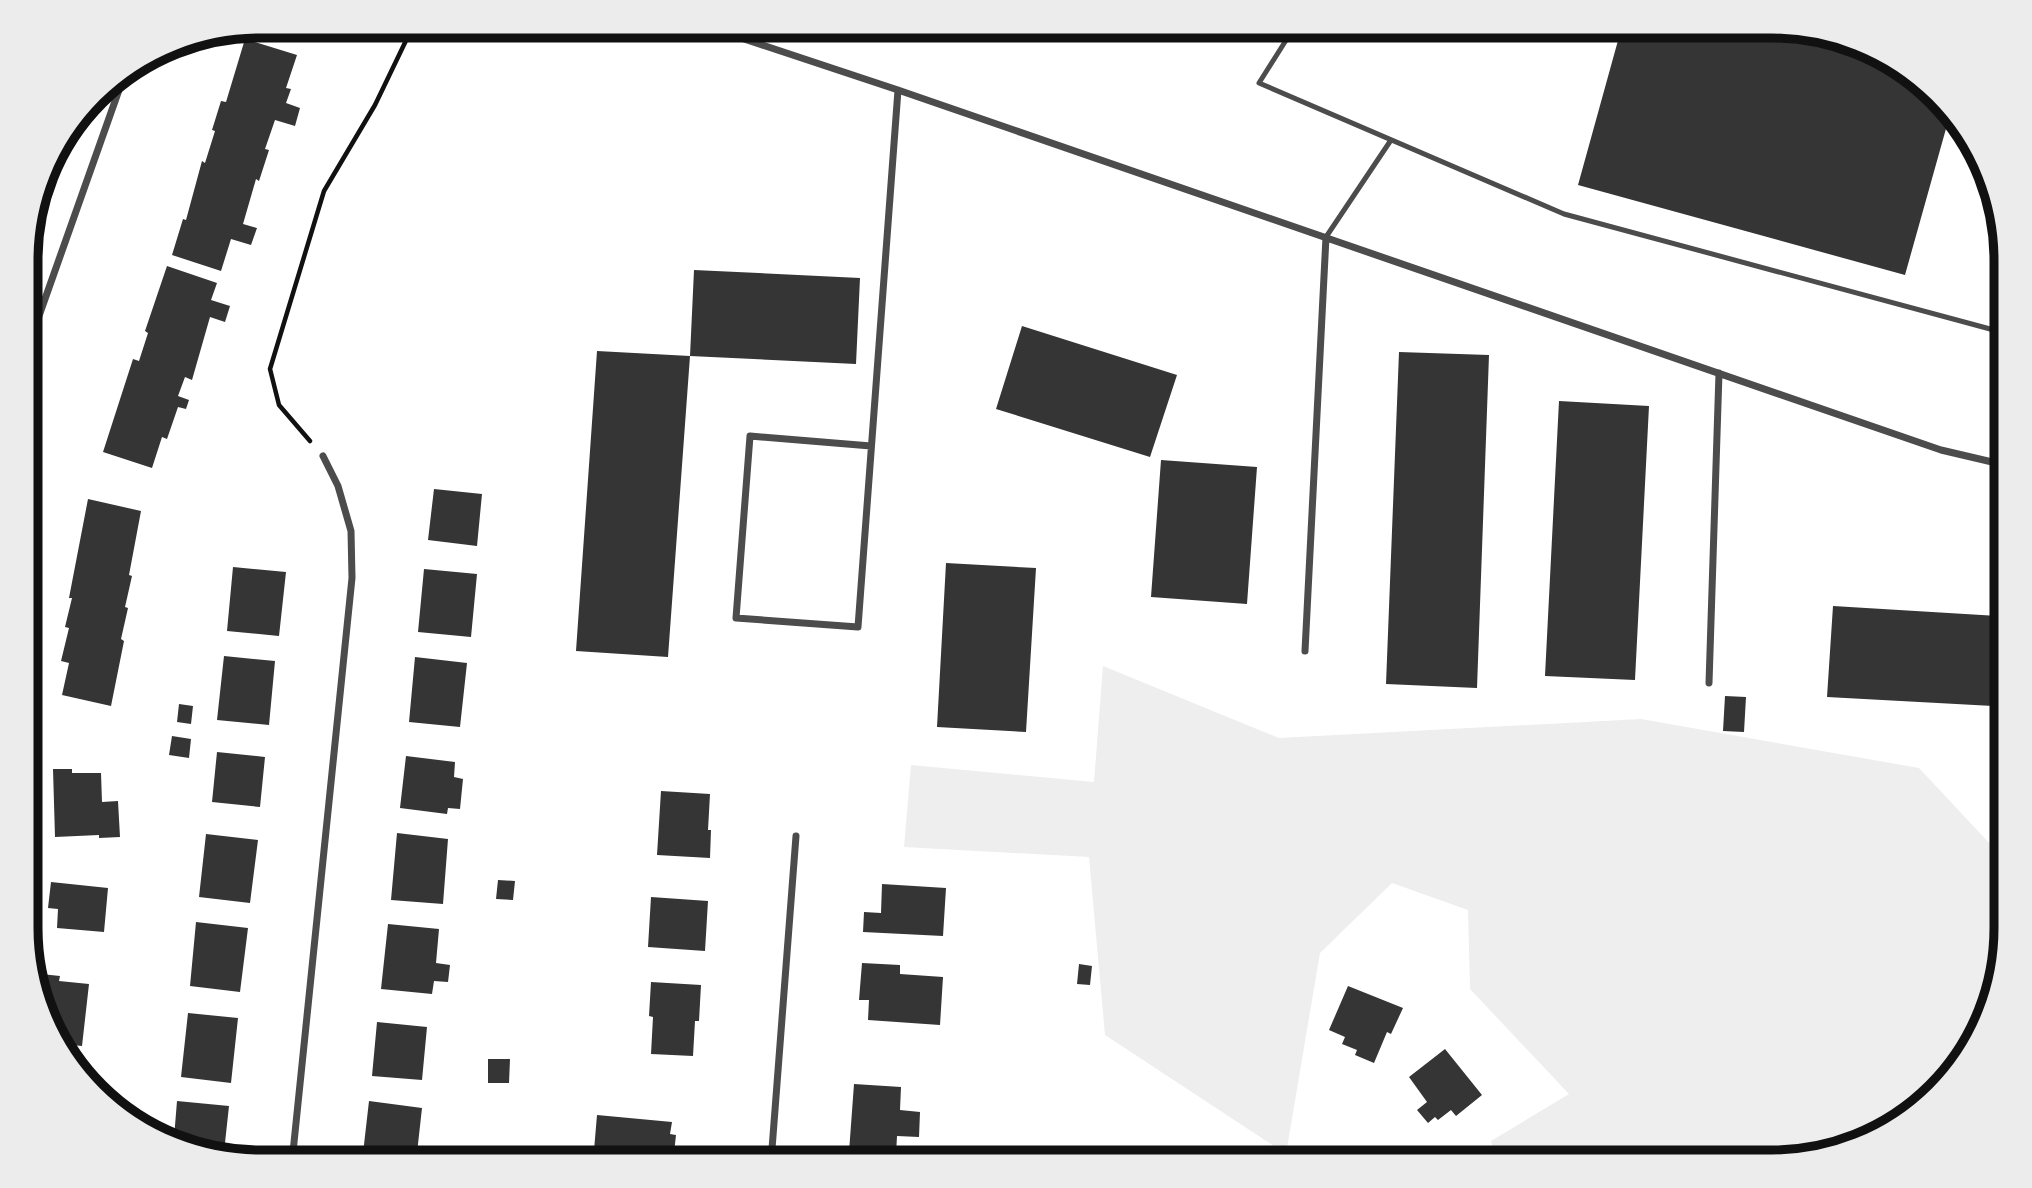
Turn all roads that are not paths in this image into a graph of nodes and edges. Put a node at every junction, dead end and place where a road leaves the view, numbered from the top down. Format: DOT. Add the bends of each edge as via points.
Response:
graph roads {
  1 [pos="741,38"];
  2 [pos="1287,38"];
  3 [pos="119,90"];
  4 [pos="898,90"];
  5 [pos="1391,141"];
  6 [pos="1326,237"];
  7 [pos="38,298"];
  8 [pos="44,300"];
  9 [pos="38,318"];
  10 [pos="1993,330"];
  11 [pos="1719,373"];
  12 [pos="871,446"];
  13 [pos="323,456"];
  14 [pos="1993,462"];
  15 [pos="1306,650"];
  16 [pos="1709,682"];
  17 [pos="796,836"];
  18 [pos="293,1150"];
  19 [pos="772,1150"];
  1 -- 4 [label="street"];
  2 -- 5 [label="lane" via="1259,83"];
  3 -- 8 [label="street"];
  4 -- 6 [label="street"];
  4 -- 12 [label="street"];
  5 -- 6 [label="lane"];
  5 -- 10 [label="lane" via="1564,214"];
  6 -- 11 [label="street"];
  6 -- 15 [label="street"];
  7 -- 8 [label="street"];
  8 -- 9 [label="street"];
  11 -- 14 [label="street" via="1941,450"];
  11 -- 16 [label="street"];
  12 -- 12 [label="street" via="858,627 736,618 750,436"];
  13 -- 18 [label="street" via="338,486 351,531 352,578"];
  17 -- 19 [label="street"];
}
